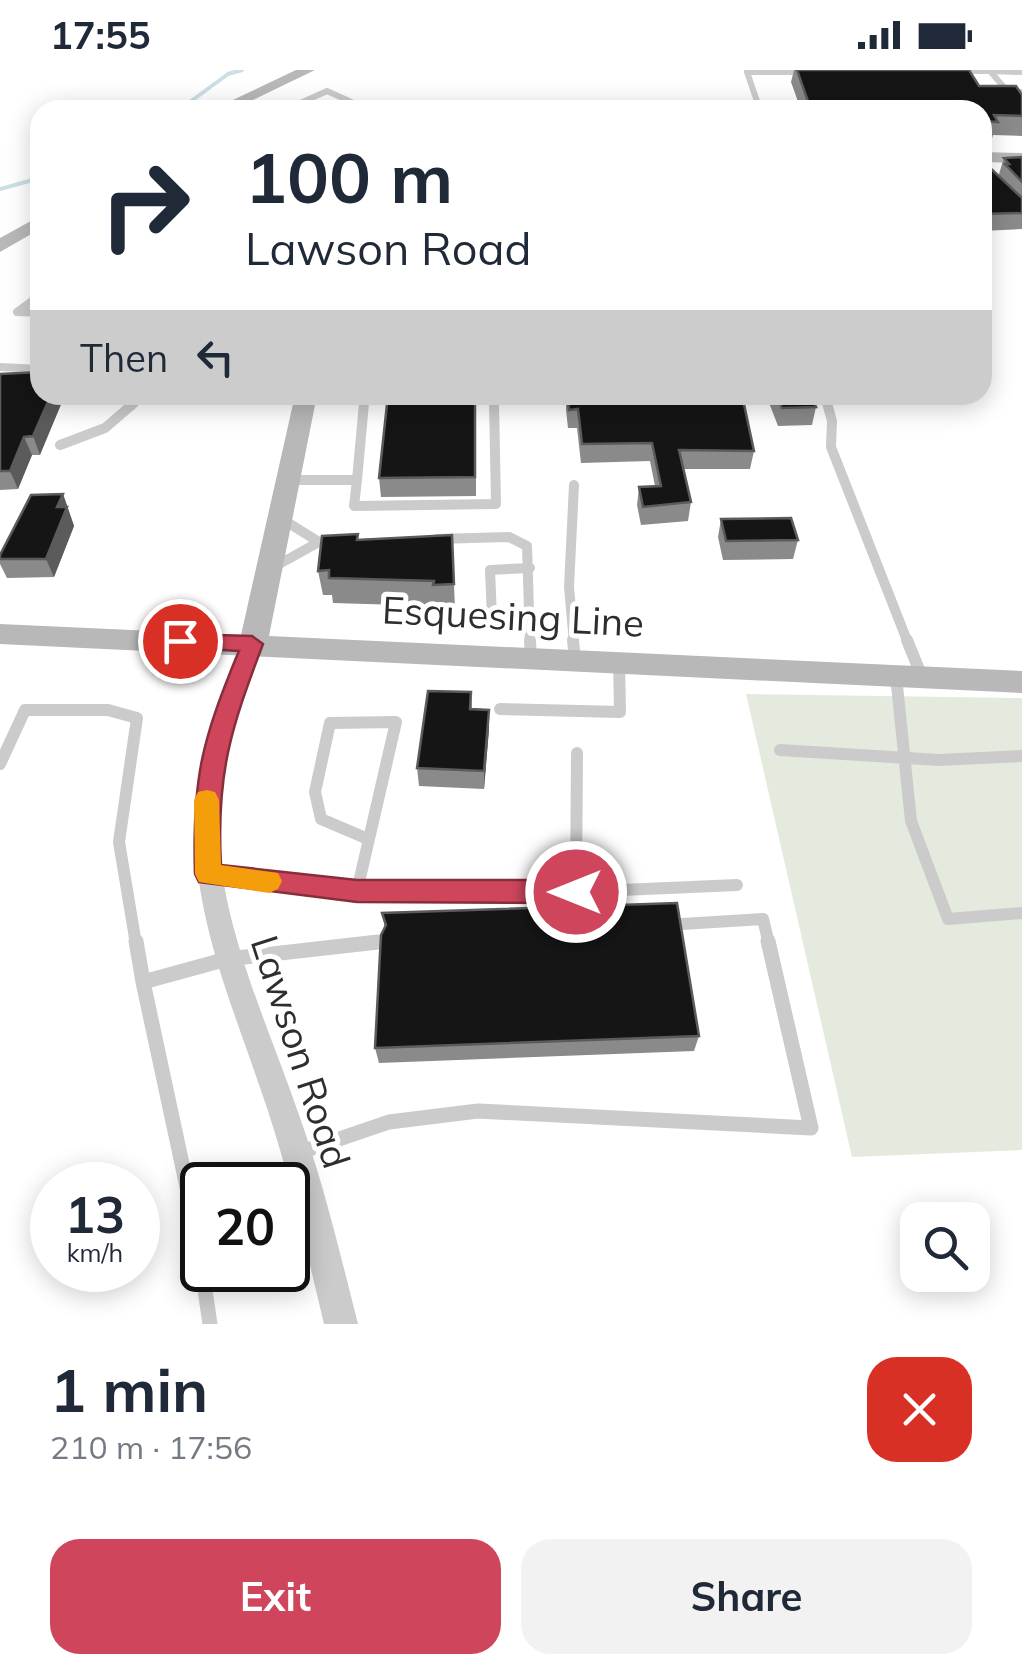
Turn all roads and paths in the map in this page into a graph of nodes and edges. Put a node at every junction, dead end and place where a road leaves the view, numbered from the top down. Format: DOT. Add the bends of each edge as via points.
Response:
graph roads {
  1 [pos="308,70"];
  2 [pos="951,71"];
  3 [pos="821,72"];
  4 [pos="990,72"];
  5 [pos="1019,74"];
  6 [pos="1022,92"];
  7 [pos="242,100"];
  8 [pos="306,100"];
  9 [pos="348,100"];
  10 [pos="757,100"];
  11 [pos="992,157"];
  12 [pos="1022,158"];
  13 [pos="30,227"];
  14 [pos="0,246"];
  15 [pos="30,303"];
  16 [pos="30,313"];
  17 [pos="0,367"];
  18 [pos="30,368"];
  19 [pos="133,405"];
  20 [pos="304,405"];
  21 [pos="365,405"];
  22 [pos="494,405"];
  23 [pos="828,405"];
  24 [pos="60,445"];
  25 [pos="290,480"];
  26 [pos="357,480"];
  27 [pos="574,485"];
  28 [pos="282,518"];
  29 [pos="414,539"];
  30 [pos="319,542"];
  31 [pos="338,542"];
  32 [pos="530,568"];
  33 [pos="270,570"];
  34 [pos="492,617"];
  35 [pos="0,634"];
  36 [pos="252,644"];
  37 [pos="532,658"];
  38 [pos="574,660"];
  39 [pos="619,662"];
  40 [pos="909,677"];
  41 [pos="1022,682"];
  42 [pos="500,709"];
  43 [pos="780,750"];
  44 [pos="576,753"];
  45 [pos="904,756"];
  46 [pos="1022,756"];
  47 [pos="0,764"];
  48 [pos="368,839"];
  49 [pos="208,874"];
  50 [pos="738,886"];
  51 [pos="357,891"];
  52 [pos="576,892"];
  53 [pos="1022,913"];
  54 [pos="682,924"];
  55 [pos="378,942"];
  56 [pos="226,959"];
  57 [pos="143,982"];
  58 [pos="297,1154"];
  59 [pos="210,1324"];
  60 [pos="342,1324"];
  1 -- 7 [label="street"];
  2 -- 4 [label="lane"];
  3 -- 10 [label="lane" via="747,72"];
  4 -- 5 [label="lane"];
  4 -- 6 [label="lane" via="1008,92"];
  8 -- 9 [label="lane" via="327,90"];
  11 -- 12 [label="street"];
  13 -- 14 [label="street"];
  15 -- 16 [label="lane" via="17,312"];
  17 -- 18 [label="lane"];
  19 -- 24 [label="lane" via="115,424"];
  20 -- 25 [label="street, Lawson Road"];
  21 -- 26 [label="lane"];
  22 -- 26 [label="lane" via="496,504 354,506"];
  23 -- 40 [label="lane" via="831,447"];
  25 -- 26 [label="lane"];
  25 -- 28 [label="street, Lawson Road"];
  27 -- 38 [label="lane"];
  28 -- 30 [label="lane"];
  28 -- 33 [label="street, Lawson Road"];
  29 -- 32 [label="lane" via="510,537 527,546"];
  30 -- 31 [label="lane"];
  30 -- 33 [label="lane"];
  32 -- 34 [label="lane" via="490,570"];
  32 -- 37 [label="lane"];
  33 -- 36 [label="street, Lawson Road"];
  35 -- 36 [label="street, Esquesing Line"];
  36 -- 37 [label="street, Esquesing Line"];
  36 -- 49 [label="street, Lawson Road" via="211,759"];
  37 -- 38 [label="street, Esquesing Line"];
  38 -- 39 [label="street, Esquesing Line"];
  39 -- 40 [label="street, Esquesing Line"];
  39 -- 42 [label="lane" via="620,712"];
  40 -- 41 [label="street, Esquesing Line"];
  40 -- 45 [label="lane"];
  43 -- 45 [label="lane"];
  44 -- 52 [label="lane"];
  45 -- 46 [label="lane"];
  45 -- 53 [label="lane" via="911,820 948,920"];
  47 -- 57 [label="lane" via="25,710 108,710 137,718 119,842"];
  48 -- 48 [label="lane" via="396,722 330,723 316,792 321,820"];
  48 -- 51 [label="lane"];
  49 -- 51 [label="lane"];
  49 -- 56 [label="street, Lawson Road"];
  50 -- 52 [label="lane"];
  51 -- 52 [label="lane"];
  54 -- 58 [label="lane" via="763,919 811,1128 478,1110 389,1122"];
  55 -- 56 [label="lane"];
  56 -- 57 [label="lane"];
  56 -- 58 [label="street, Lawson Road"];
  57 -- 59 [label="lane"];
  58 -- 60 [label="street, Lawson Road"];
}
